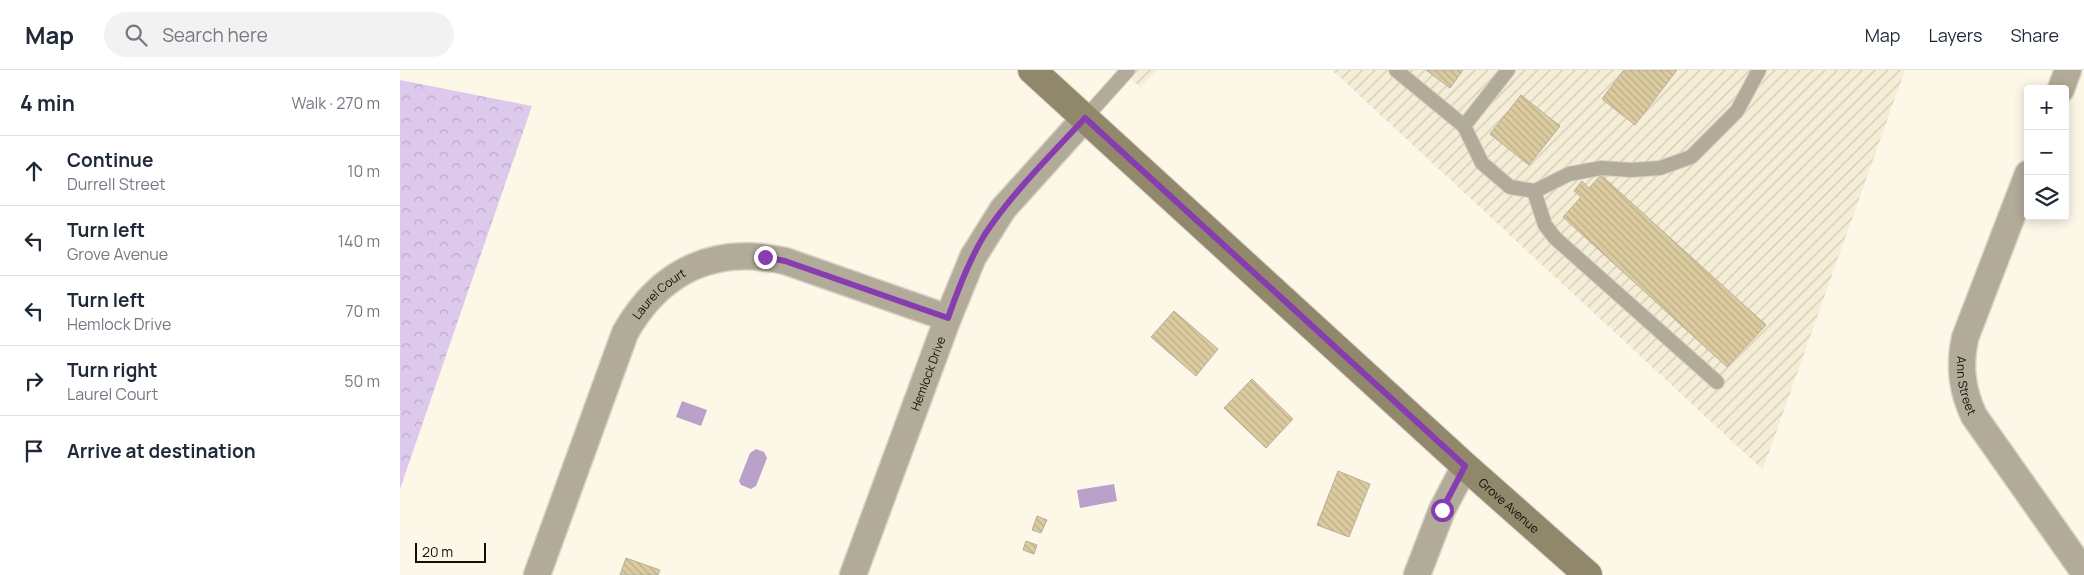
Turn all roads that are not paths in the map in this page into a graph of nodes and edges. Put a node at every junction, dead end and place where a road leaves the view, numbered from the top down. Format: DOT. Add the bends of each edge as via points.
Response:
graph roads {
  1 [pos="1034,70"];
  2 [pos="1128,70"];
  3 [pos="1396,70"];
  4 [pos="1508,70"];
  5 [pos="1759,70"];
  6 [pos="2068,70"];
  7 [pos="2062,85"];
  8 [pos="1085,118"];
  9 [pos="1464,126"];
  10 [pos="2028,175"];
  11 [pos="1534,191"];
  12 [pos="948,318"];
  13 [pos="1717,382"];
  14 [pos="1465,466"];
  15 [pos="2084,572"];
  16 [pos="537,575"];
  17 [pos="853,575"];
  18 [pos="1416,575"];
  19 [pos="1588,575"];
  1 -- 8 [label="street, Grove Avenue"];
  2 -- 8 [label="lane"];
  3 -- 9 [label="lane"];
  4 -- 9 [label="lane"];
  5 -- 11 [label="lane" via="1737,111 1691,157 1660,168 1601,168 1569,174"];
  6 -- 7 [label="street"];
  8 -- 12 [label="street, Hemlock Drive" via="1024,185 985,235 962,280"];
  8 -- 14 [label="street, Grove Avenue"];
  9 -- 11 [label="lane" via="1482,163 1510,187"];
  10 -- 15 [label="street, Ann Street" via="1964,338 1961,374 1974,416"];
  11 -- 13 [label="lane" via="1544,225 1555,238"];
  12 -- 16 [label="street, Laurel Court" via="785,261 765,257 723,258 684,271 649,297 624,333"];
  12 -- 17 [label="street, Hemlock Drive"];
  14 -- 18 [label="street" via="1442,510"];
  14 -- 19 [label="street, Grove Avenue"];
}
